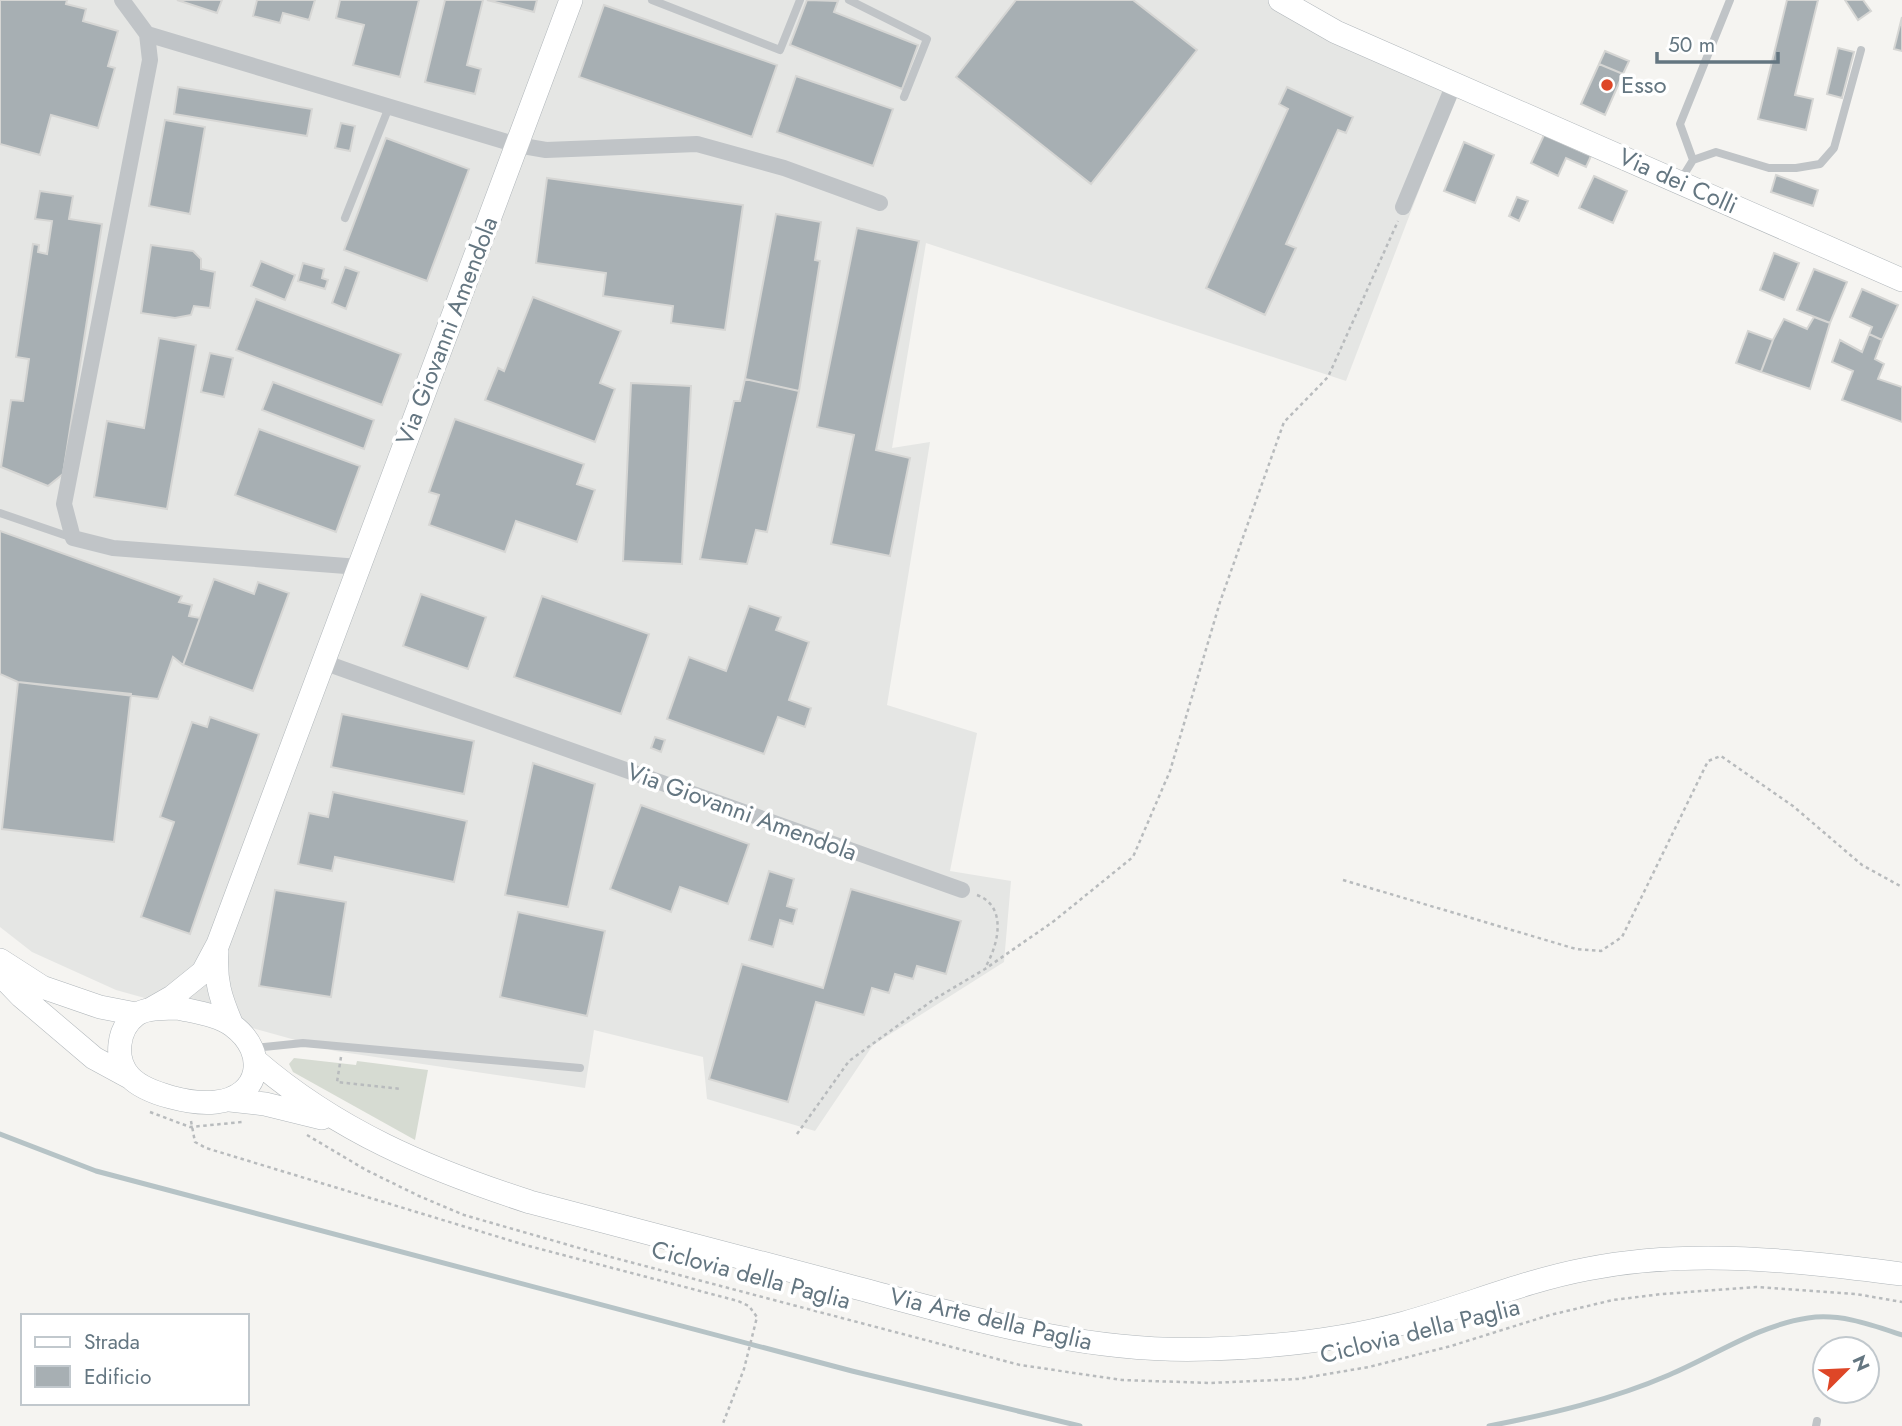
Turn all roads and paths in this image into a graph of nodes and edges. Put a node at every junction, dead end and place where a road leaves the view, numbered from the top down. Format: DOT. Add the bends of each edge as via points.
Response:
graph roads {
  1 [pos="122,0"];
  2 [pos="571,0"];
  3 [pos="652,0"];
  4 [pos="800,0"];
  5 [pos="849,0"];
  6 [pos="1280,0"];
  7 [pos="1731,0"];
  8 [pos="147,34"];
  9 [pos="1861,50"];
  10 [pos="1454,84"];
  11 [pos="904,97"];
  12 [pos="389,107"];
  13 [pos="517,145"];
  14 [pos="1693,160"];
  15 [pos="1680,181"];
  16 [pos="880,203"];
  17 [pos="1403,207"];
  18 [pos="345,218"];
  19 [pos="1902,279"];
  20 [pos="0,513"];
  21 [pos="73,538"];
  22 [pos="359,567"];
  23 [pos="323,662"];
  24 [pos="1343,880"];
  25 [pos="1902,887"];
  26 [pos="962,890"];
  27 [pos="218,944"];
  28 [pos="0,960"];
  29 [pos="985,969"];
  30 [pos="0,974"];
  31 [pos="144,1012"];
  32 [pos="232,1025"];
  33 [pos="343,1047"];
  34 [pos="254,1054"];
  35 [pos="580,1068"];
  36 [pos="129,1077"];
  37 [pos="402,1089"];
  38 [pos="230,1100"];
  39 [pos="192,1102"];
  40 [pos="348,1127"];
  41 [pos="303,1133"];
  42 [pos="797,1134"];
  43 [pos="1902,1274"];
  44 [pos="1902,1302"];
  45 [pos="722,1426"];
  1 -- 8 [label="street"];
  2 -- 13 [label="main road, Via Giovanni Amendola"];
  3 -- 4 [label="lane" via="780,50"];
  5 -- 11 [label="lane" via="928,39"];
  6 -- 10 [label="main road, Via dei Colli" via="1336,32"];
  7 -- 14 [label="lane" via="1680,124"];
  8 -- 12 [label="street"];
  8 -- 21 [label="street" via="150,61 64,504"];
  9 -- 14 [label="lane" via="1833,148 1820,164 1769,169 1716,152"];
  10 -- 15 [label="main road, Via dei Colli"];
  10 -- 17 [label="street"];
  12 -- 13 [label="street"];
  12 -- 18 [label="lane"];
  13 -- 16 [label="street" via="545,150 697,144 784,168"];
  13 -- 22 [label="main road, Via Giovanni Amendola"];
  14 -- 15 [label="lane"];
  15 -- 19 [label="main road, Via dei Colli"];
  17 -- 29 [label="path" via="1328,377 1284,422 1220,602 1170,771 1133,857"];
  20 -- 21 [label="lane"];
  21 -- 22 [label="street" via="113,548"];
  22 -- 23 [label="main road, Via Giovanni Amendola"];
  23 -- 26 [label="street, Via Giovanni Amendola"];
  23 -- 27 [label="main road, Via Giovanni Amendola"];
  24 -- 25 [label="path" via="1576,949 1601,951 1622,937 1708,761 1721,756 1793,806 1861,865"];
  26 -- 29 [label="path" via="985,898 998,914 992,957"];
  27 -- 31 [label="main road, Via Giovanni Amendola" via="203,972"];
  27 -- 32 [label="main road, Via Giovanni Amendola" via="216,977"];
  28 -- 31 [label="main road, Via Arte della Paglia" via="42,987 100,1007"];
  29 -- 42 [label="path" via="849,1061"];
  30 -- 36 [label="main road, Via Arte della Paglia" via="94,1058"];
  31 -- 32 [label="main road, Via Arte della Paglia" via="178,1008"];
  31 -- 36 [label="main road" via="119,1038"];
  32 -- 34 [label="main road, Via Arte della Paglia"];
  33 -- 34 [label="lane" via="303,1043"];
  33 -- 35 [label="lane"];
  33 -- 37 [label="path" via="337,1082"];
  34 -- 38 [label="main road" via="254,1076 246,1090"];
  34 -- 40 [label="main road, Via Arte della Paglia" via="277,1079"];
  36 -- 39 [label="main road, Via Arte della Paglia" via="167,1096"];
  38 -- 39 [label="main road, Via Arte della Paglia"];
  38 -- 40 [label="main road, Via Arte della Paglia" via="305,1112"];
  39 -- 45 [label="path" via="190,1127 195,1142 206,1148 525,1245 749,1306 757,1317 744,1369"];
  40 -- 43 [label="main road, Via Arte della Paglia" via="444,1173 530,1202 1033,1333 1108,1345 1183,1350 1266,1346 1363,1333 1557,1276 1644,1260 1791,1260"];
  41 -- 44 [label="path, Ciclovia della Paglia" via="366,1170 464,1215 1020,1365 1122,1380 1298,1379 1369,1367 1613,1300 1662,1294 1756,1287"];
}
